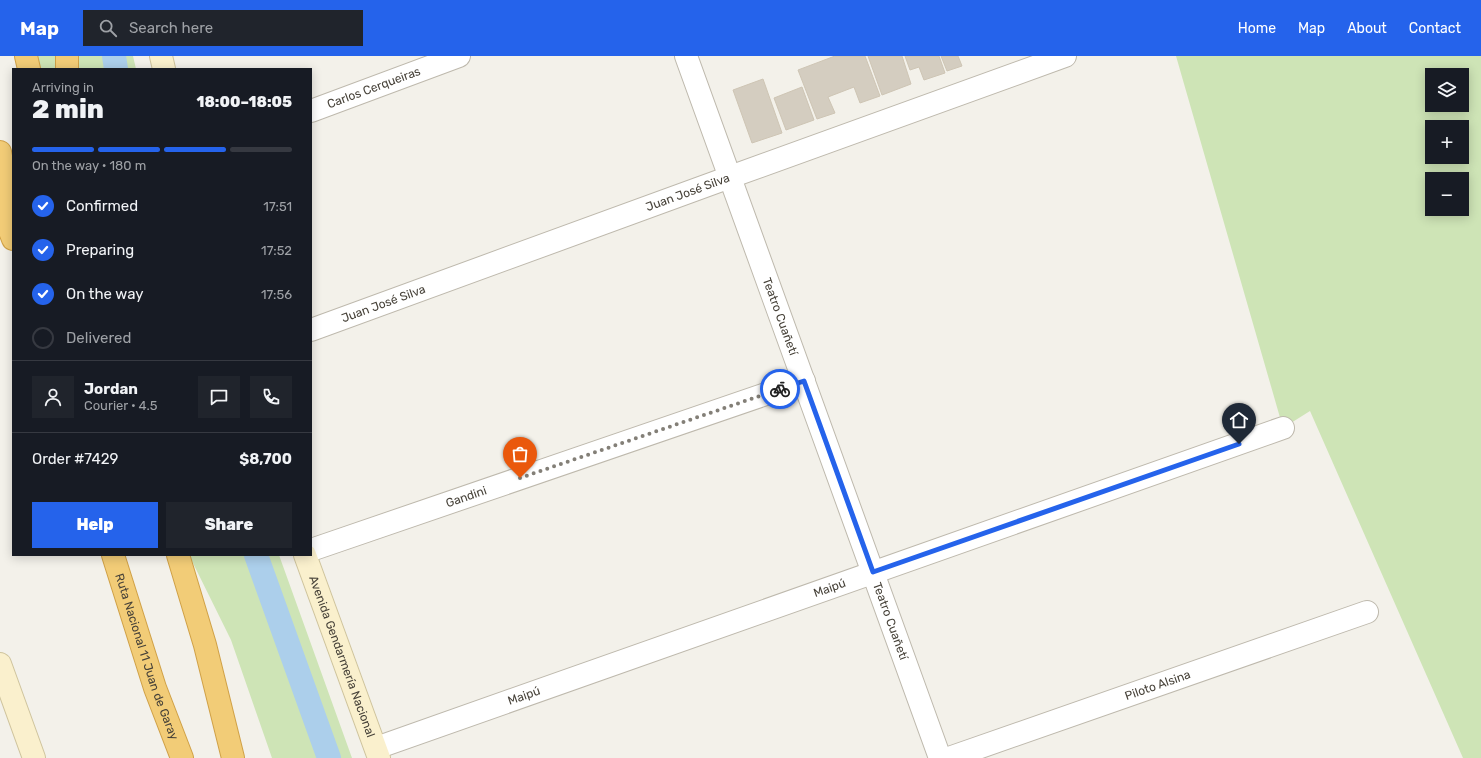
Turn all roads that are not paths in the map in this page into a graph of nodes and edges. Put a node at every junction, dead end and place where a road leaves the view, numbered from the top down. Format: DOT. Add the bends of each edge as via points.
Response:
graph roads {
  1 [pos="26,56"];
  2 [pos="67,56"];
  3 [pos="161,56"];
  4 [pos="459,56"];
  5 [pos="686,56"];
  6 [pos="1065,56"];
  7 [pos="30,68"];
  8 [pos="67,68"];
  9 [pos="164,68"];
  10 [pos="312,111"];
  11 [pos="0,152"];
  12 [pos="730,177"];
  13 [pos="0,206"];
  14 [pos="12,208"];
  15 [pos="12,236"];
  16 [pos="312,330"];
  17 [pos="804,381"];
  18 [pos="1283,428"];
  19 [pos="312,550"];
  20 [pos="114,556"];
  21 [pos="178,556"];
  22 [pos="305,556"];
  23 [pos="873,572"];
  24 [pos="1367,612"];
  25 [pos="0,664"];
  26 [pos="378,753"];
  27 [pos="34,758"];
  28 [pos="182,758"];
  29 [pos="233,758"];
  30 [pos="940,758"];
  31 [pos="949,758"];
  1 -- 7 [label="highway"];
  2 -- 8 [label="highway"];
  3 -- 9 [label="main road"];
  4 -- 10 [label="street, Carlos Cerqueiras"];
  5 -- 12 [label="street, Teatro Cuañetí"];
  6 -- 12 [label="street, Juan José Silva"];
  11 -- 14 [label="highway"];
  12 -- 16 [label="street, Juan José Silva"];
  12 -- 17 [label="street, Teatro Cuañetí"];
  13 -- 15 [label="highway"];
  17 -- 19 [label="street, Gandini"];
  17 -- 23 [label="street, Teatro Cuañetí"];
  18 -- 23 [label="street, Maipú"];
  20 -- 28 [label="highway, Ruta Nacional 11 Juan de Garay" via="155,688"];
  21 -- 29 [label="highway" via="205,645"];
  22 -- 26 [label="main road, Avenida Gendarmería Nacional"];
  23 -- 26 [label="street, Maipú"];
  23 -- 30 [label="street, Teatro Cuañetí"];
  24 -- 31 [label="street, Piloto Alsina"];
  25 -- 27 [label="main road"];
}
